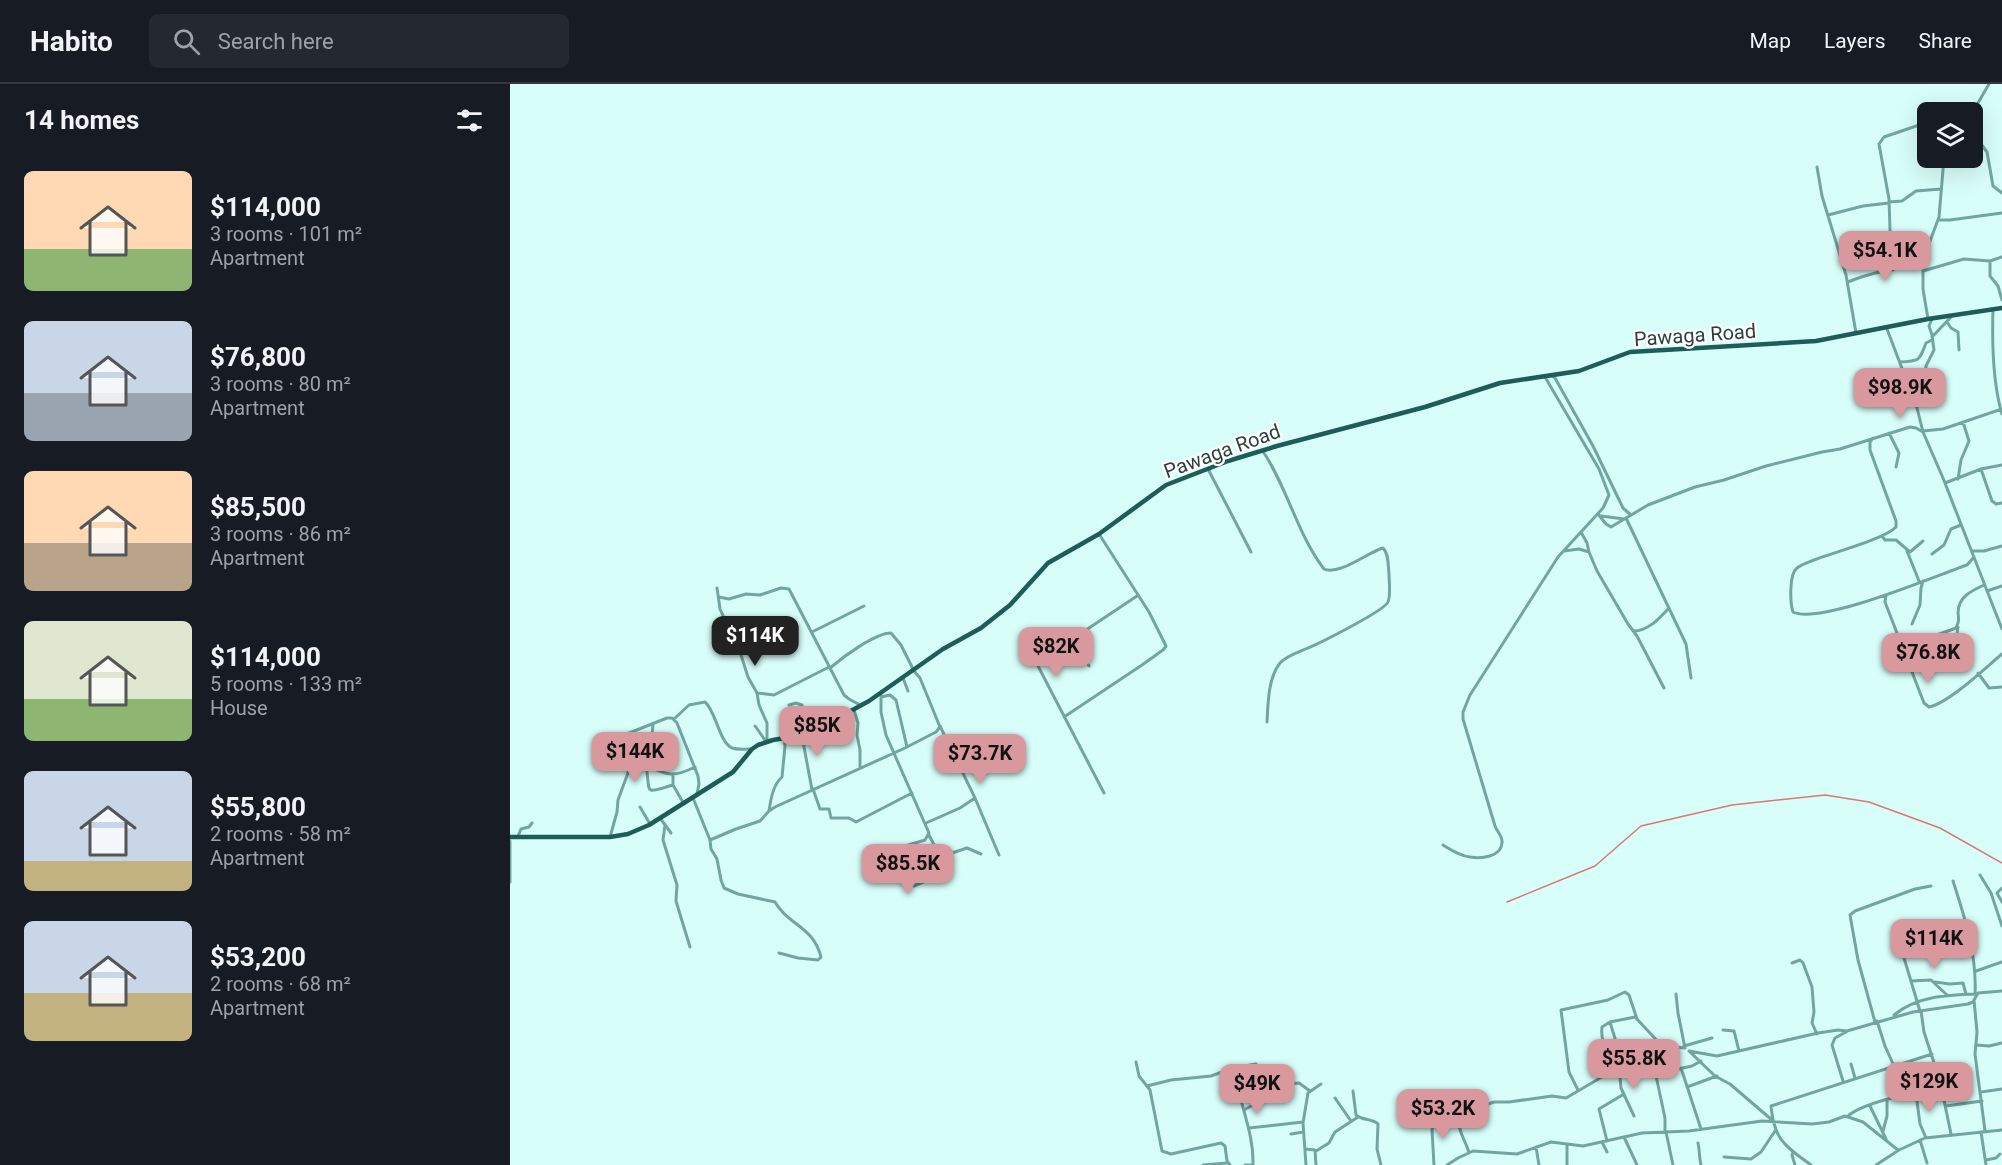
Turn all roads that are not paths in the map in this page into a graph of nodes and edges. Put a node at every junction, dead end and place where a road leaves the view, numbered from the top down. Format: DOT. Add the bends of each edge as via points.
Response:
graph roads {
  1 [pos="1989,84"];
  2 [pos="1917,126"];
  3 [pos="1817,167"];
  4 [pos="1943,168"];
  5 [pos="1941,189"];
  6 [pos="2002,193"];
  7 [pos="1889,203"];
  8 [pos="2002,213"];
  9 [pos="1828,215"];
  10 [pos="1938,220"];
  11 [pos="2002,257"];
  12 [pos="1990,261"];
  13 [pos="1893,270"];
  14 [pos="1923,270"];
  15 [pos="1848,282"];
  16 [pos="2002,300"];
  17 [pos="2002,308"];
  18 [pos="1993,309"];
  19 [pos="1930,319"];
  20 [pos="1949,319"];
  21 [pos="1887,329"];
  22 [pos="1856,335"];
  23 [pos="1932,339"];
  24 [pos="1959,350"];
  25 [pos="1900,362"];
  26 [pos="1547,375"];
  27 [pos="1995,375"];
  28 [pos="2001,377"];
  29 [pos="1910,390"];
  30 [pos="2001,409"];
  31 [pos="2002,414"];
  32 [pos="1920,418"];
  33 [pos="1964,422"];
  34 [pos="1911,426"];
  35 [pos="1923,432"];
  36 [pos="1889,433"];
  37 [pos="1873,438"];
  38 [pos="1262,450"];
  39 [pos="2002,465"];
  40 [pos="1896,467"];
  41 [pos="1208,469"];
  42 [pos="1980,469"];
  43 [pos="1958,478"];
  44 [pos="1945,483"];
  45 [pos="2002,503"];
  46 [pos="1599,515"];
  47 [pos="1631,515"];
  48 [pos="1625,518"];
  49 [pos="1961,525"];
  50 [pos="1581,532"];
  51 [pos="1099,534"];
  52 [pos="1881,536"];
  53 [pos="1923,541"];
  54 [pos="2002,546"];
  55 [pos="1907,550"];
  56 [pos="1972,551"];
  57 [pos="1251,552"];
  58 [pos="1562,552"];
  59 [pos="1588,552"];
  60 [pos="1932,554"];
  61 [pos="1974,557"];
  62 [pos="1922,581"];
  63 [pos="1984,585"];
  64 [pos="2002,586"];
  65 [pos="717,588"];
  66 [pos="1986,591"];
  67 [pos="1886,595"];
  68 [pos="1137,596"];
  69 [pos="719,597"];
  70 [pos="864,606"];
  71 [pos="1669,608"];
  72 [pos="1912,624"];
  73 [pos="1958,626"];
  74 [pos="2002,629"];
  75 [pos="1633,631"];
  76 [pos="813,632"];
  77 [pos="1934,636"];
  78 [pos="1073,639"];
  79 [pos="1934,641"];
  80 [pos="1956,642"];
  81 [pos="1903,648"];
  82 [pos="2002,654"];
  83 [pos="1089,666"];
  84 [pos="830,668"];
  85 [pos="914,671"];
  86 [pos="1978,674"];
  87 [pos="903,678"];
  88 [pos="1690,678"];
  89 [pos="2002,687"];
  90 [pos="1664,688"];
  91 [pos="908,691"];
  92 [pos="757,693"];
  93 [pos="881,695"];
  94 [pos="789,705"];
  95 [pos="862,706"];
  96 [pos="854,710"];
  97 [pos="1064,717"];
  98 [pos="674,719"];
  99 [pos="1268,722"];
  100 [pos="653,724"];
  101 [pos="755,726"];
  102 [pos="940,726"];
  103 [pos="637,729"];
  104 [pos="815,730"];
  105 [pos="802,735"];
  106 [pos="610,737"];
  107 [pos="783,738"];
  108 [pos="767,741"];
  109 [pos="907,747"];
  110 [pos="752,749"];
  111 [pos="893,753"];
  112 [pos="646,765"];
  113 [pos="695,767"];
  114 [pos="860,768"];
  115 [pos="673,775"];
  116 [pos="674,785"];
  117 [pos="813,790"];
  118 [pos="912,793"];
  119 [pos="1104,793"];
  120 [pos="695,797"];
  121 [pos="975,798"];
  122 [pos="684,804"];
  123 [pos="640,807"];
  124 [pos="769,811"];
  125 [pos="660,818"];
  126 [pos="532,823"];
  127 [pos="926,823"];
  128 [pos="650,825"];
  129 [pos="664,825"];
  130 [pos="671,833"];
  131 [pos="929,834"];
  132 [pos="610,837"];
  133 [pos="517,838"];
  134 [pos="510,839"];
  135 [pos="710,840"];
  136 [pos="1443,845"];
  137 [pos="897,854"];
  138 [pos="981,854"];
  139 [pos="999,855"];
  140 [pos="892,856"];
  141 [pos="940,857"];
  142 [pos="930,871"];
  143 [pos="941,873"];
  144 [pos="1980,875"];
  145 [pos="1953,881"];
  146 [pos="510,882"];
  147 [pos="1931,886"];
  148 [pos="2002,888"];
  149 [pos="2002,902"];
  150 [pos="2002,926"];
  151 [pos="1900,937"];
  152 [pos="1894,944"];
  153 [pos="690,946"];
  154 [pos="779,953"];
  155 [pos="1902,954"];
  156 [pos="2002,962"];
  157 [pos="1792,963"];
  158 [pos="1976,971"];
  159 [pos="1911,981"];
  160 [pos="1935,982"];
  161 [pos="2002,990"];
  162 [pos="1676,994"];
  163 [pos="1966,994"];
  164 [pos="1976,994"];
  165 [pos="1948,996"];
  166 [pos="1974,1000"];
  167 [pos="1918,1001"];
  168 [pos="1921,1011"];
  169 [pos="1893,1017"];
  170 [pos="1637,1019"];
  171 [pos="1876,1021"];
  172 [pos="1610,1022"];
  173 [pos="1723,1030"];
  174 [pos="1847,1031"];
  175 [pos="1817,1034"];
  176 [pos="1712,1038"];
  177 [pos="2002,1043"];
  178 [pos="1976,1045"];
  179 [pos="1684,1047"];
  180 [pos="1664,1048"];
  181 [pos="1689,1051"];
  182 [pos="1738,1051"];
  183 [pos="1932,1054"];
  184 [pos="1652,1058"];
  185 [pos="1701,1061"];
  186 [pos="1136,1062"];
  187 [pos="1256,1064"];
  188 [pos="1851,1064"];
  189 [pos="1894,1066"];
  190 [pos="1234,1067"];
  191 [pos="1619,1067"];
  192 [pos="1682,1068"];
  193 [pos="1655,1074"];
  194 [pos="1717,1076"];
  195 [pos="1262,1078"];
  196 [pos="1855,1078"];
  197 [pos="1843,1081"];
  198 [pos="1952,1082"];
  199 [pos="1321,1084"];
  200 [pos="1941,1084"];
  201 [pos="1147,1086"];
  202 [pos="1687,1087"];
  203 [pos="1942,1089"];
  204 [pos="2002,1089"];
  205 [pos="1578,1090"];
  206 [pos="1310,1091"];
  207 [pos="1353,1091"];
  208 [pos="1981,1092"];
  209 [pos="1624,1094"];
  210 [pos="1916,1094"];
  211 [pos="1335,1098"];
  212 [pos="1264,1099"];
  213 [pos="1887,1101"];
  214 [pos="1982,1101"];
  215 [pos="1870,1106"];
  216 [pos="1946,1106"];
  217 [pos="1244,1110"];
  218 [pos="1435,1114"];
  219 [pos="1634,1116"];
  220 [pos="1848,1116"];
  221 [pos="1358,1117"];
  222 [pos="1351,1121"];
  223 [pos="1773,1121"];
  224 [pos="1303,1122"];
  225 [pos="1249,1128"];
  226 [pos="1701,1129"];
  227 [pos="1776,1130"];
  228 [pos="2002,1130"];
  229 [pos="1882,1131"];
  230 [pos="1983,1131"];
  231 [pos="1303,1132"];
  232 [pos="1666,1132"];
  233 [pos="1291,1134"];
  234 [pos="1952,1134"];
  235 [pos="1624,1137"];
  236 [pos="1926,1138"];
  237 [pos="1920,1140"];
  238 [pos="1607,1141"];
  239 [pos="1887,1141"];
  240 [pos="1602,1142"];
  241 [pos="1698,1143"];
  242 [pos="1567,1144"];
  243 [pos="1536,1147"];
  244 [pos="1305,1149"];
  245 [pos="1898,1150"];
  246 [pos="1316,1151"];
  247 [pos="1793,1151"];
  248 [pos="1607,1152"];
  249 [pos="1469,1153"];
  250 [pos="2000,1154"];
  251 [pos="1724,1157"];
  252 [pos="1927,1163"];
  253 [pos="1986,1163"];
  254 [pos="1229,1164"];
  255 [pos="1203,1165"];
  256 [pos="1245,1165"];
  257 [pos="1252,1165"];
  258 [pos="1306,1165"];
  259 [pos="1316,1165"];
  260 [pos="1381,1165"];
  261 [pos="1434,1165"];
  262 [pos="1447,1165"];
  263 [pos="1539,1165"];
  264 [pos="1567,1165"];
  265 [pos="1637,1165"];
  266 [pos="1673,1165"];
  267 [pos="1701,1165"];
  268 [pos="1795,1165"];
  269 [pos="1811,1165"];
  270 [pos="1876,1165"];
  1 -- 6 [label="street" via="1978,103 1976,136 1987,152 1993,186"];
  2 -- 7 [label="street" via="1881,141"];
  3 -- 9 [label="street"];
  4 -- 5 [label="street"];
  5 -- 7 [label="street" via="1916,191 1902,201"];
  5 -- 10 [label="street"];
  7 -- 9 [label="street"];
  7 -- 13 [label="street"];
  8 -- 10 [label="street"];
  9 -- 15 [label="street"];
  10 -- 14 [label="street"];
  11 -- 12 [label="street"];
  12 -- 14 [label="street" via="1964,259"];
  12 -- 16 [label="street" via="1990,276"];
  13 -- 14 [label="street" via="1914,265"];
  13 -- 15 [label="street"];
  14 -- 19 [label="street"];
  15 -- 22 [label="street"];
  17 -- 18 [label="main road, Pawaga Road"];
  18 -- 20 [label="main road, Pawaga Road"];
  18 -- 27 [label="street"];
  19 -- 20 [label="main road, Pawaga Road"];
  19 -- 21 [label="main road, Pawaga Road"];
  19 -- 23 [label="street"];
  20 -- 23 [label="street"];
  20 -- 24 [label="street" via="1952,329 1958,332"];
  21 -- 22 [label="main road, Pawaga Road"];
  21 -- 25 [label="street"];
  22 -- 26 [label="main road, Pawaga Road" via="1787,344 1637,351 1579,371"];
  23 -- 25 [label="street" via="1924,344 1919,358"];
  23 -- 29 [label="street" via="1934,350 1926,366 1924,385"];
  25 -- 29 [label="street"];
  26 -- 38 [label="main road, Pawaga Road" via="1500,383"];
  26 -- 46 [label="street" via="1607,487 1608,499"];
  26 -- 47 [label="street" via="1555,378 1572,405 1623,508"];
  27 -- 28 [label="street"];
  27 -- 30 [label="street"];
  29 -- 32 [label="street"];
  30 -- 31 [label="street"];
  30 -- 33 [label="street"];
  32 -- 34 [label="street"];
  32 -- 35 [label="street"];
  33 -- 35 [label="street"];
  33 -- 43 [label="street" via="1969,441"];
  34 -- 35 [label="street"];
  34 -- 36 [label="street"];
  35 -- 44 [label="street"];
  36 -- 37 [label="street"];
  36 -- 40 [label="street" via="1899,453"];
  37 -- 47 [label="street" via="1672,494"];
  37 -- 52 [label="street" via="1870,450 1896,525"];
  38 -- 41 [label="main road, Pawaga Road"];
  38 -- 99 [label="street" via="1324,569 1339,568 1383,548 1389,575 1388,599 1375,614 1281,661 1271,686"];
  39 -- 42 [label="street"];
  41 -- 51 [label="main road, Pawaga Road" via="1166,485"];
  41 -- 57 [label="street"];
  42 -- 43 [label="street"];
  42 -- 45 [label="street" via="1992,501"];
  43 -- 44 [label="street"];
  44 -- 49 [label="street"];
  46 -- 48 [label="street"];
  46 -- 48 [label="street" via="1611,527"];
  46 -- 50 [label="street"];
  47 -- 48 [label="street"];
  48 -- 71 [label="street"];
  49 -- 56 [label="street"];
  49 -- 60 [label="street" via="1952,528 1944,545"];
  50 -- 58 [label="street"];
  50 -- 59 [label="street"];
  51 -- 68 [label="street"];
  51 -- 85 [label="main road, Pawaga Road" via="1054,558 1003,612"];
  52 -- 55 [label="street" via="1896,540"];
  52 -- 67 [label="street" via="1798,567 1793,575 1792,609 1798,614 1828,612"];
  53 -- 55 [label="street" via="1911,552"];
  54 -- 56 [label="street"];
  55 -- 62 [label="street" via="1916,578"];
  56 -- 61 [label="street"];
  58 -- 59 [label="street"];
  58 -- 136 [label="street" via="1463,712 1502,847 1495,854 1475,857"];
  59 -- 75 [label="street"];
  61 -- 62 [label="street" via="1967,565"];
  61 -- 63 [label="street"];
  62 -- 67 [label="street"];
  62 -- 72 [label="street" via="1920,605"];
  63 -- 66 [label="street"];
  63 -- 73 [label="street" via="1962,599"];
  64 -- 66 [label="street"];
  65 -- 69 [label="street"];
  66 -- 74 [label="street"];
  67 -- 81 [label="street"];
  68 -- 78 [label="street"];
  68 -- 97 [label="street" via="1165,648"];
  69 -- 76 [label="street" via="729,599 789,589"];
  69 -- 92 [label="street" via="720,609"];
  70 -- 76 [label="street"];
  71 -- 75 [label="street" via="1651,626"];
  71 -- 88 [label="street" via="1686,644"];
  73 -- 77 [label="street"];
  73 -- 80 [label="street"];
  75 -- 90 [label="street"];
  76 -- 84 [label="street"];
  77 -- 79 [label="street"];
  77 -- 81 [label="street"];
  78 -- 83 [label="street"];
  78 -- 97 [label="street" via="1038,666"];
  81 -- 86 [label="street" via="1929,707 1939,704"];
  82 -- 86 [label="street"];
  84 -- 85 [label="street" via="852,651 888,633 902,645"];
  84 -- 92 [label="street" via="774,695"];
  84 -- 95 [label="street" via="846,697"];
  85 -- 87 [label="main road, Pawaga Road"];
  85 -- 102 [label="street"];
  86 -- 89 [label="street" via="1989,688"];
  87 -- 91 [label="street"];
  87 -- 93 [label="main road, Pawaga Road"];
  92 -- 108 [label="street"];
  93 -- 95 [label="main road, Pawaga Road"];
  93 -- 109 [label="street" via="896,700"];
  93 -- 111 [label="street" via="884,730"];
  94 -- 104 [label="street" via="802,705"];
  95 -- 96 [label="main road, Pawaga Road"];
  96 -- 104 [label="main road, Pawaga Road"];
  96 -- 114 [label="street"];
  97 -- 119 [label="street"];
  98 -- 100 [label="street"];
  98 -- 110 [label="street" via="689,705 705,702 728,745"];
  98 -- 113 [label="street"];
  100 -- 103 [label="street"];
  100 -- 112 [label="street" via="651,738 645,744"];
  101 -- 108 [label="street"];
  102 -- 109 [label="street"];
  102 -- 121 [label="street"];
  103 -- 106 [label="street"];
  103 -- 132 [label="street" via="636,751 618,800"];
  104 -- 105 [label="main road, Pawaga Road"];
  105 -- 107 [label="main road, Pawaga Road"];
  105 -- 117 [label="street"];
  107 -- 108 [label="main road, Pawaga Road"];
  107 -- 124 [label="street" via="782,777 775,785"];
  108 -- 110 [label="main road, Pawaga Road"];
  109 -- 111 [label="street"];
  110 -- 120 [label="main road, Pawaga Road" via="733,772"];
  111 -- 114 [label="street"];
  111 -- 118 [label="street"];
  112 -- 115 [label="street"];
  112 -- 116 [label="street" via="650,789 656,792"];
  113 -- 115 [label="street"];
  113 -- 120 [label="street" via="699,779"];
  114 -- 117 [label="street"];
  115 -- 116 [label="street"];
  116 -- 122 [label="street"];
  117 -- 118 [label="street" via="820,808 829,809 831,818 856,822"];
  117 -- 124 [label="street"];
  118 -- 127 [label="street"];
  120 -- 122 [label="main road, Pawaga Road"];
  120 -- 135 [label="street"];
  121 -- 127 [label="street"];
  121 -- 139 [label="street"];
  122 -- 125 [label="main road, Pawaga Road"];
  123 -- 128 [label="street"];
  124 -- 135 [label="street" via="759,821"];
  125 -- 128 [label="main road, Pawaga Road"];
  125 -- 129 [label="street"];
  126 -- 133 [label="street" via="521,829"];
  127 -- 131 [label="street"];
  128 -- 132 [label="main road, Pawaga Road"];
  129 -- 130 [label="street"];
  129 -- 153 [label="street" via="663,840 677,885 676,901"];
  131 -- 137 [label="street"];
  131 -- 141 [label="street"];
  132 -- 133 [label="main road, Pawaga Road"];
  133 -- 134 [label="main road, Pawaga Road"];
  134 -- 146 [label="street"];
  135 -- 154 [label="street" via="724,888 774,902 815,940 821,958"];
  137 -- 140 [label="street"];
  137 -- 142 [label="street" via="914,886 928,880"];
  138 -- 141 [label="street" via="967,848"];
  141 -- 143 [label="street"];
  144 -- 150 [label="street"];
  145 -- 158 [label="street"];
  147 -- 171 [label="street" via="1850,915"];
  148 -- 149 [label="street" via="1997,893"];
  151 -- 155 [label="street" via="1904,944"];
  152 -- 155 [label="street"];
  155 -- 159 [label="street"];
  156 -- 158 [label="street"];
  157 -- 175 [label="street" via="1803,963 1812,987 1812,1023"];
  158 -- 164 [label="street"];
  159 -- 160 [label="street"];
  159 -- 167 [label="street"];
  160 -- 163 [label="street" via="1963,983"];
  160 -- 165 [label="street"];
  161 -- 164 [label="street"];
  162 -- 179 [label="street"];
  163 -- 164 [label="street"];
  163 -- 165 [label="street"];
  164 -- 166 [label="street"];
  165 -- 167 [label="street"];
  166 -- 168 [label="street"];
  166 -- 178 [label="street"];
  167 -- 168 [label="street"];
  167 -- 169 [label="street"];
  168 -- 169 [label="street"];
  168 -- 183 [label="street"];
  169 -- 171 [label="street"];
  170 -- 172 [label="street"];
  170 -- 180 [label="street"];
  170 -- 205 [label="street" via="1625,992 1608,1000 1561,1010 1569,1072"];
  171 -- 174 [label="street"];
  171 -- 189 [label="street"];
  172 -- 191 [label="street"];
  172 -- 191 [label="street" via="1602,1027 1604,1047"];
  173 -- 182 [label="street" via="1734,1031"];
  174 -- 175 [label="street"];
  174 -- 197 [label="street" via="1832,1043"];
  175 -- 182 [label="street"];
  176 -- 179 [label="street"];
  177 -- 178 [label="street"];
  178 -- 208 [label="street"];
  179 -- 180 [label="street"];
  179 -- 181 [label="street"];
  180 -- 184 [label="street"];
  181 -- 182 [label="street" via="1717,1056"];
  181 -- 185 [label="street"];
  183 -- 189 [label="street"];
  183 -- 200 [label="street"];
  184 -- 191 [label="street" via="1642,1064"];
  184 -- 193 [label="street"];
  185 -- 192 [label="street"];
  185 -- 194 [label="street"];
  186 -- 201 [label="street" via="1139,1076"];
  187 -- 190 [label="street"];
  188 -- 196 [label="street"];
  189 -- 196 [label="street"];
  190 -- 201 [label="street" via="1211,1076"];
  190 -- 217 [label="street"];
  191 -- 205 [label="street"];
  191 -- 209 [label="street"];
  192 -- 193 [label="street"];
  192 -- 202 [label="street"];
  193 -- 232 [label="street"];
  194 -- 202 [label="street"];
  194 -- 223 [label="street"];
  195 -- 206 [label="street" via="1277,1085 1299,1083"];
  196 -- 197 [label="street"];
  197 -- 223 [label="street" via="1771,1106"];
  198 -- 200 [label="street"];
  199 -- 206 [label="street"];
  200 -- 203 [label="street"];
  201 -- 254 [label="street" via="1164,1153 1221,1143"];
  202 -- 226 [label="street"];
  203 -- 210 [label="street"];
  203 -- 216 [label="street"];
  204 -- 208 [label="street"];
  205 -- 249 [label="street" via="1566,1098 1494,1102 1460,1114 1459,1128"];
  206 -- 224 [label="street"];
  207 -- 221 [label="street"];
  208 -- 214 [label="street"];
  209 -- 219 [label="street"];
  209 -- 238 [label="street" via="1599,1111"];
  210 -- 213 [label="street"];
  210 -- 236 [label="street"];
  211 -- 222 [label="street"];
  212 -- 217 [label="street"];
  213 -- 215 [label="street"];
  213 -- 229 [label="street"];
  214 -- 216 [label="street"];
  214 -- 230 [label="street"];
  215 -- 220 [label="street"];
  215 -- 229 [label="street"];
  216 -- 234 [label="street"];
  217 -- 225 [label="street"];
  218 -- 261 [label="street"];
  220 -- 223 [label="street" via="1812,1124"];
  220 -- 239 [label="street" via="1863,1122"];
  221 -- 222 [label="street"];
  221 -- 260 [label="street" via="1378,1124"];
  222 -- 246 [label="street"];
  223 -- 226 [label="street"];
  223 -- 227 [label="street"];
  224 -- 225 [label="street"];
  224 -- 231 [label="street"];
  225 -- 257 [label="street"];
  226 -- 232 [label="street"];
  227 -- 247 [label="street" via="1780,1141"];
  227 -- 251 [label="street" via="1761,1152 1751,1159"];
  228 -- 230 [label="street"];
  229 -- 239 [label="street"];
  230 -- 234 [label="street"];
  230 -- 253 [label="street"];
  231 -- 233 [label="street"];
  231 -- 244 [label="street"];
  232 -- 235 [label="street"];
  232 -- 266 [label="street"];
  234 -- 236 [label="street"];
  235 -- 238 [label="street"];
  235 -- 265 [label="street"];
  236 -- 237 [label="street"];
  237 -- 245 [label="street"];
  237 -- 252 [label="street"];
  238 -- 240 [label="street"];
  239 -- 245 [label="street"];
  240 -- 242 [label="street"];
  240 -- 248 [label="street"];
  241 -- 267 [label="street"];
  242 -- 243 [label="street" via="1551,1142"];
  242 -- 264 [label="street"];
  243 -- 249 [label="street" via="1517,1154"];
  243 -- 263 [label="street"];
  244 -- 246 [label="street"];
  244 -- 258 [label="street"];
  245 -- 270 [label="street"];
  246 -- 259 [label="street"];
  247 -- 268 [label="street"];
  247 -- 269 [label="street"];
  249 -- 262 [label="street"];
  250 -- 253 [label="street"];
  254 -- 255 [label="street"];
  256 -- 257 [label="street"];
}
